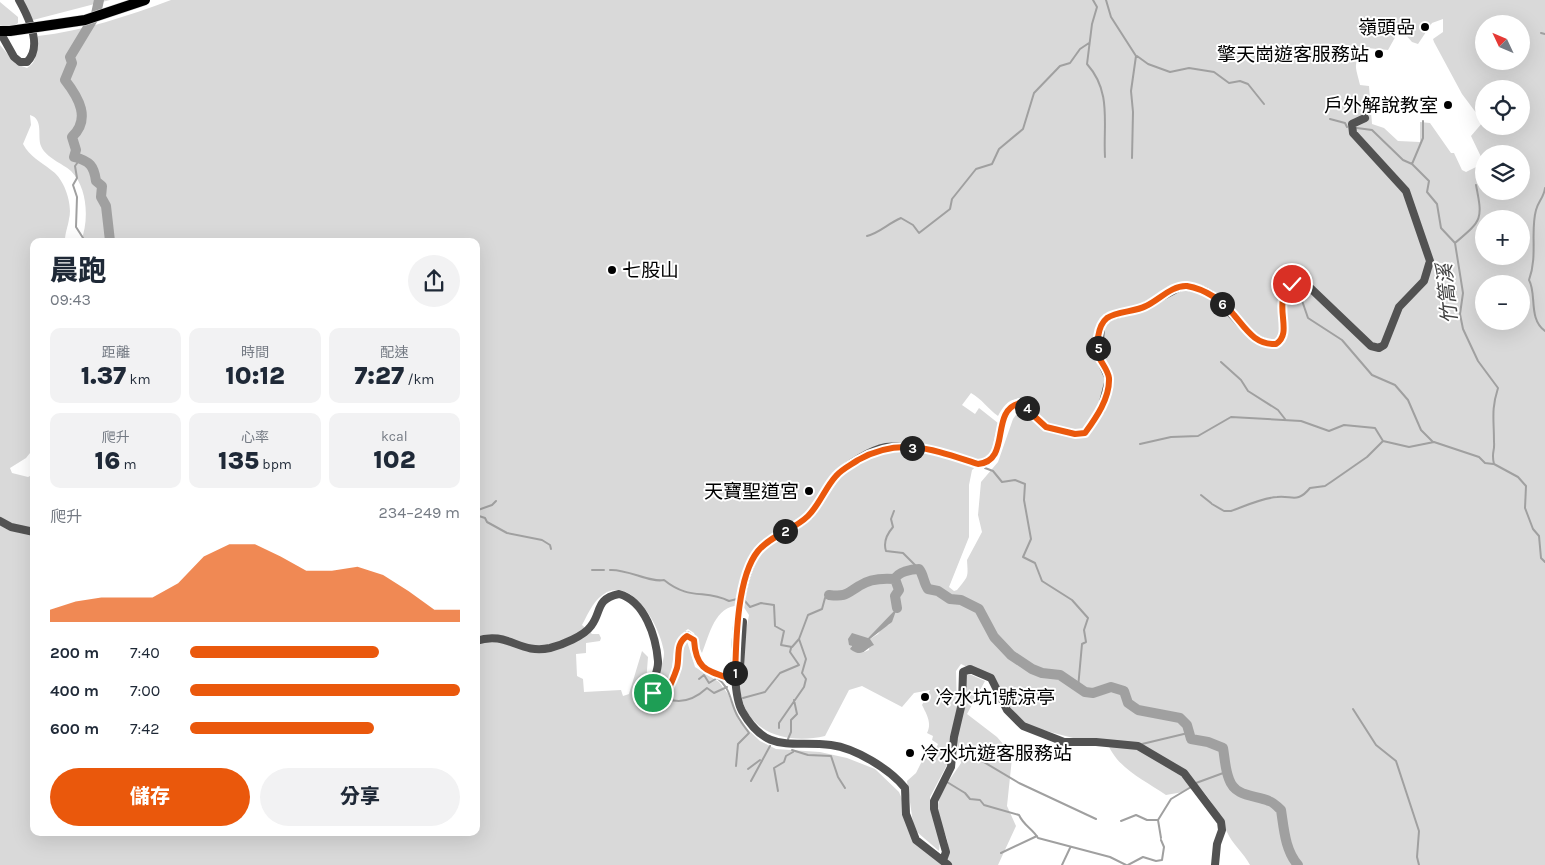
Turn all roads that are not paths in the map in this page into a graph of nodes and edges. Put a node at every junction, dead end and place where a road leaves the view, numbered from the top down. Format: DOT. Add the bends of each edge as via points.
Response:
graph roads {
  1 [pos="19,0"];
  2 [pos="145,0"];
  3 [pos="3,31"];
  4 [pos="1365,118"];
  5 [pos="0,521"];
  6 [pos="30,532"];
  7 [pos="740,613"];
  8 [pos="742,622"];
  9 [pos="743,632"];
  10 [pos="480,640"];
  11 [pos="735,680"];
  12 [pos="946,862"];
  13 [pos="1215,865"];
  1 -- 3 [label="street" via="32,35 32,57 27,62 20,62 14,57"];
  2 -- 3 [label="main road, bridge" via="85,20"];
  4 -- 7 [label="street" via="1352,124 1353,133 1406,191 1430,261 1424,281 1399,307 1384,345 1379,348 1371,346 1303,281 1292,284 1284,295 1281,304 1284,335 1279,342 1271,344 1246,332 1234,314 1206,291 1182,286 1176,288 1141,308 1108,317 1101,325 1099,357 1109,379 1100,410 1085,433 1075,434 1046,427 1020,403 1013,404 1006,414 995,455 985,463 912,448 875,450 837,475 807,517 759,550 744,582"];
  5 -- 6 [label="street" via="18,530"];
  7 -- 8 [label="street"];
  7 -- 9 [label="street" via="744,616"];
  7 -- 11 [label="street"];
  8 -- 9 [label="street"];
  8 -- 11 [label="street"];
  9 -- 11 [label="street" via="740,667"];
  10 -- 11 [label="street" via="496,636 518,646 550,648 586,632 592,625 598,606 619,594 634,602 644,613 658,661 652,687 655,695 666,694 676,671 677,652 687,636 694,640 695,655 703,668"];
  11 -- 12 [label="street" via="742,711 760,734 774,743 833,745 885,768 905,788 906,814 916,840"];
  12 -- 13 [label="street" via="934,801 951,767 962,703 963,672 970,669 991,678 1007,710 1029,730 1064,742 1138,746 1184,773 1221,822"];
}
